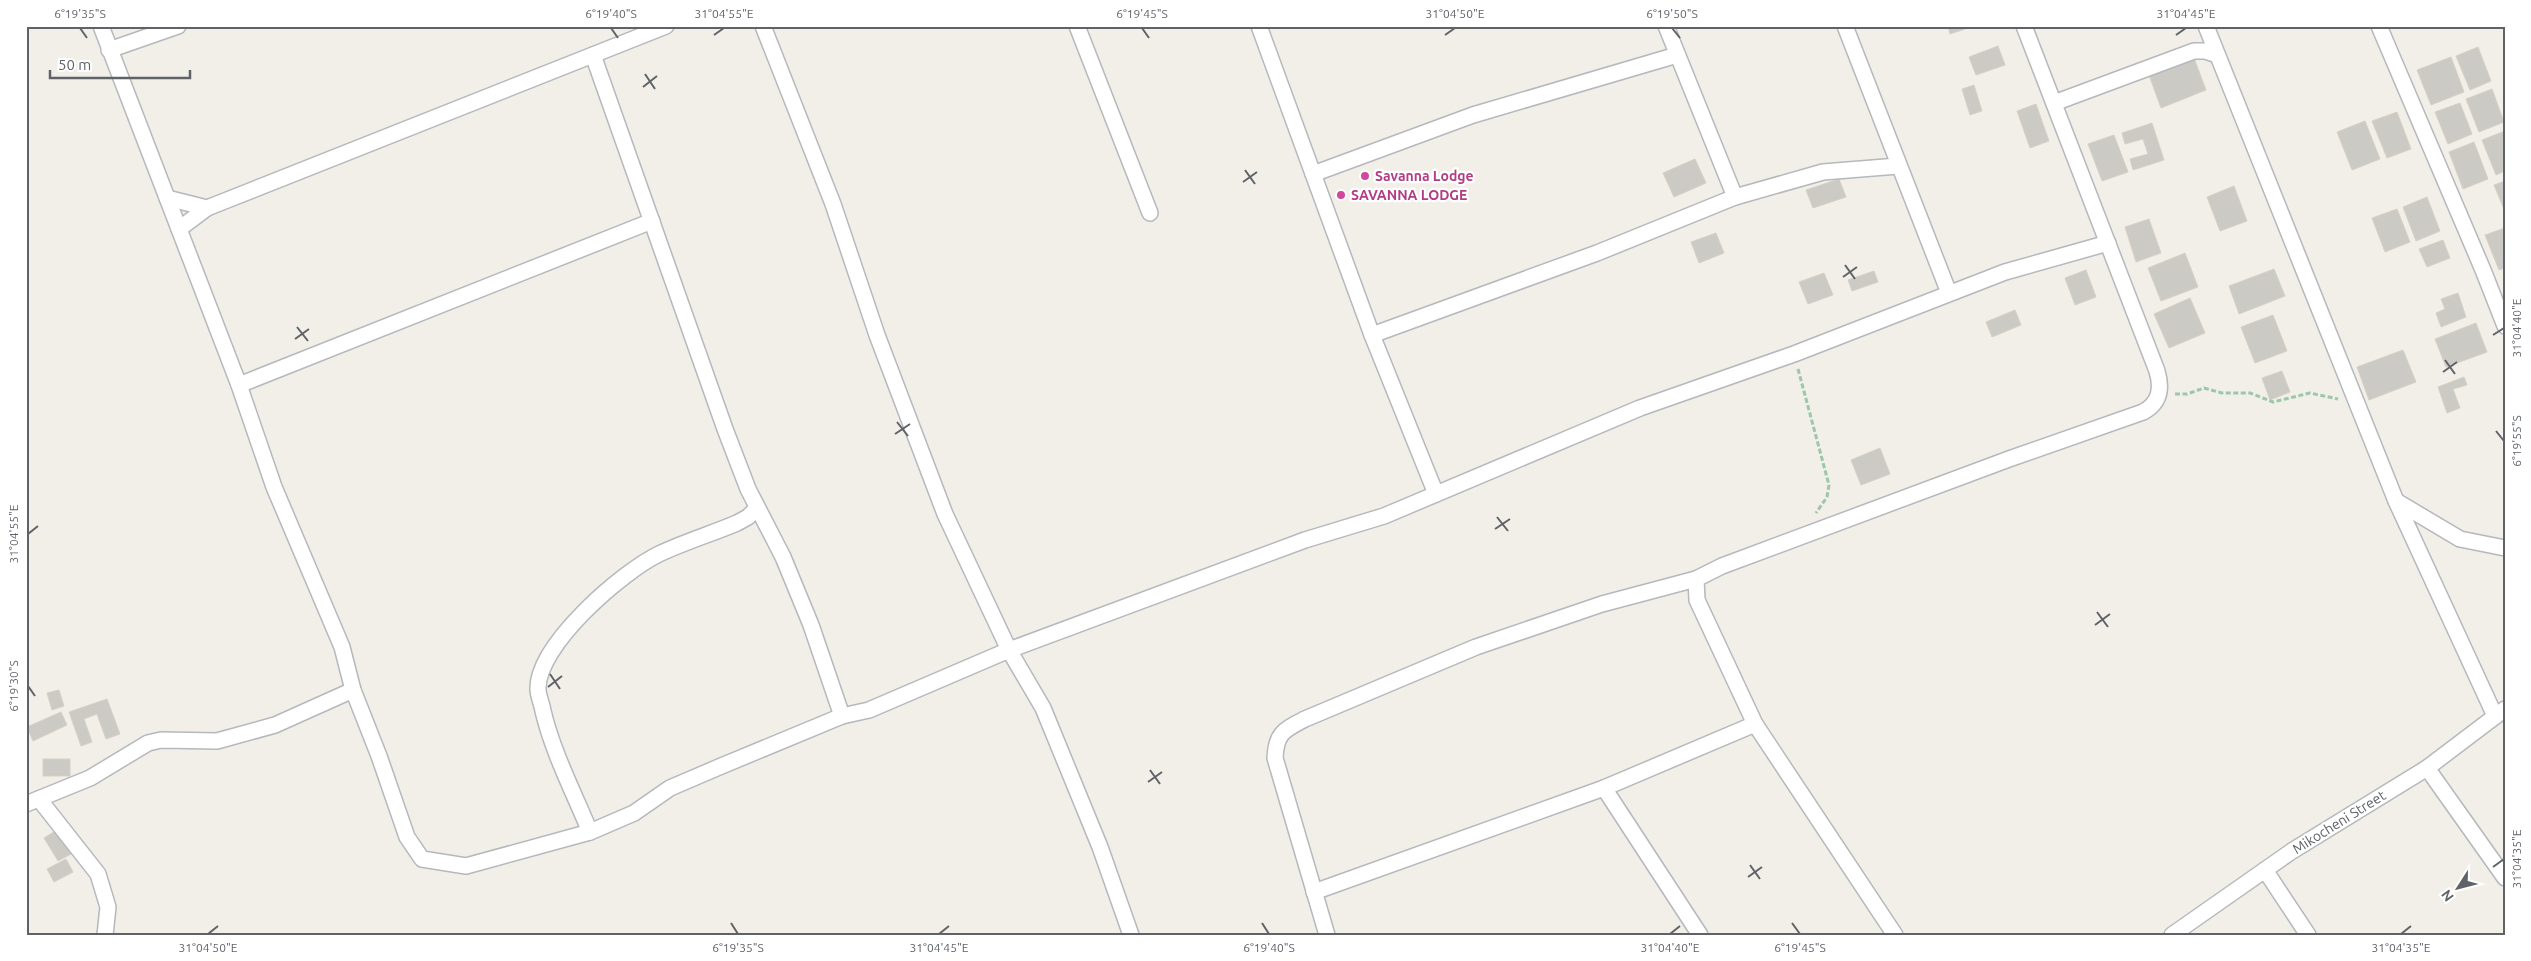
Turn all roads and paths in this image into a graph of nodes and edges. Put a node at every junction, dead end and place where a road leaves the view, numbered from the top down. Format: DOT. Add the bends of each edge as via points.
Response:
graph roads {
  1 [pos="101,26"];
  2 [pos="178,26"];
  3 [pos="666,26"];
  4 [pos="763,26"];
  5 [pos="1076,26"];
  6 [pos="1259,26"];
  7 [pos="1666,26"];
  8 [pos="1845,26"];
  9 [pos="2024,26"];
  10 [pos="2206,26"];
  11 [pos="2379,26"];
  12 [pos="109,50"];
  13 [pos="1677,55"];
  14 [pos="2217,55"];
  15 [pos="593,56"];
  16 [pos="2054,103"];
  17 [pos="1898,166"];
  18 [pos="1314,174"];
  19 [pos="167,198"];
  20 [pos="1735,198"];
  21 [pos="207,208"];
  22 [pos="1150,213"];
  23 [pos="652,221"];
  24 [pos="179,229"];
  25 [pos="2108,243"];
  26 [pos="1949,293"];
  27 [pos="2505,326"];
  28 [pos="1372,335"];
  29 [pos="1794,354"];
  30 [pos="239,385"];
  31 [pos="2159,394"];
  32 [pos="2355,403"];
  33 [pos="1436,494"];
  34 [pos="2396,501"];
  35 [pos="757,508"];
  36 [pos="1816,514"];
  37 [pos="2505,548"];
  38 [pos="1696,579"];
  39 [pos="1009,650"];
  40 [pos="353,690"];
  41 [pos="2500,713"];
  42 [pos="842,716"];
  43 [pos="1755,724"];
  44 [pos="2427,768"];
  45 [pos="1604,788"];
  46 [pos="33,801"];
  47 [pos="590,832"];
  48 [pos="2266,870"];
  49 [pos="2505,878"];
  50 [pos="1314,892"];
  51 [pos="1888,932"];
  52 [pos="105,935"];
  53 [pos="1131,935"];
  54 [pos="1327,935"];
  55 [pos="1700,935"];
  56 [pos="2172,935"];
  57 [pos="2308,935"];
  1 -- 12 [label="street"];
  2 -- 12 [label="street"];
  3 -- 15 [label="street"];
  4 -- 39 [label="street" via="833,204 877,335 942,505"];
  5 -- 22 [label="street"];
  6 -- 18 [label="street"];
  7 -- 13 [label="street"];
  8 -- 17 [label="street"];
  9 -- 16 [label="street"];
  10 -- 14 [label="street"];
  11 -- 27 [label="street"];
  12 -- 19 [label="street"];
  13 -- 18 [label="street" via="1473,115"];
  13 -- 20 [label="street"];
  14 -- 16 [label="street" via="2194,51"];
  14 -- 32 [label="street"];
  15 -- 21 [label="street"];
  15 -- 23 [label="street"];
  16 -- 25 [label="street"];
  17 -- 20 [label="street" via="1823,172"];
  17 -- 26 [label="street"];
  18 -- 28 [label="street"];
  19 -- 21 [label="street"];
  19 -- 24 [label="street"];
  20 -- 28 [label="street" via="1597,253"];
  21 -- 24 [label="street"];
  23 -- 30 [label="street"];
  23 -- 35 [label="street" via="724,429"];
  24 -- 30 [label="street"];
  25 -- 26 [label="street" via="2005,272"];
  25 -- 31 [label="street" via="2157,371"];
  26 -- 29 [label="street"];
  28 -- 33 [label="street"];
  29 -- 33 [label="street" via="1640,408"];
  29 -- 36 [label="path" via="1829,485 1827,497"];
  30 -- 40 [label="street" via="274,487 342,647"];
  31 -- 32 [label="path" via="2187,394 2204,388 2222,393 2250,393 2273,402 2310,393"];
  31 -- 38 [label="street" via="2151,407 2143,412 1722,566"];
  32 -- 34 [label="street"];
  33 -- 39 [label="street" via="1384,516 1305,540"];
  34 -- 37 [label="street" via="2460,539"];
  34 -- 41 [label="street"];
  35 -- 42 [label="street" via="783,558 811,625"];
  35 -- 47 [label="street" via="748,518 643,563 574,622 554,645 541,670 538,689 546,725"];
  38 -- 43 [label="street" via="1697,600"];
  38 -- 50 [label="street" via="1602,604 1476,648 1305,719 1281,733 1275,758"];
  39 -- 42 [label="street" via="869,710"];
  39 -- 53 [label="street" via="1046,716 1100,847"];
  40 -- 46 [label="street" via="274,725 217,741 161,740 148,743 90,778"];
  40 -- 47 [label="street" via="407,837 422,859 466,866"];
  41 -- 44 [label="street, Mikocheni Street"];
  42 -- 47 [label="street" via="670,788 634,813"];
  43 -- 45 [label="street"];
  43 -- 51 [label="street"];
  44 -- 48 [label="street, Mikocheni Street"];
  44 -- 49 [label="street"];
  45 -- 50 [label="street"];
  45 -- 55 [label="street"];
  46 -- 52 [label="street" via="98,874 108,907"];
  48 -- 56 [label="street, Mikocheni Street"];
  48 -- 57 [label="street"];
  50 -- 54 [label="street"];
}
